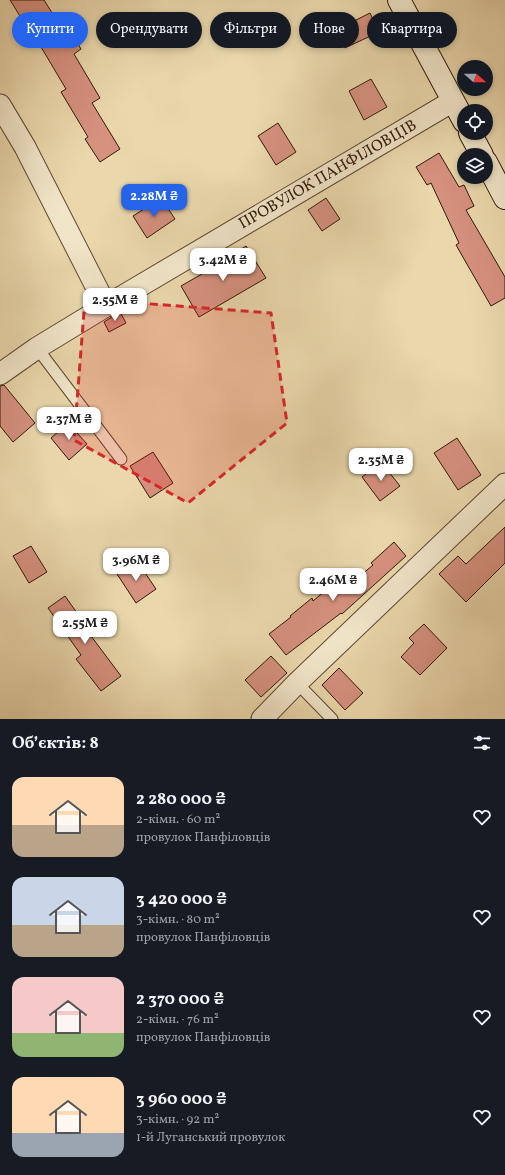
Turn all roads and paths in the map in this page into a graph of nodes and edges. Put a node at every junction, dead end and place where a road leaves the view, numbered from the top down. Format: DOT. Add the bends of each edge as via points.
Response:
graph roads {
  1 [pos="399,0"];
  2 [pos="453,101"];
  3 [pos="0,105"];
  4 [pos="457,109"];
  5 [pos="493,175"];
  6 [pos="505,198"];
  7 [pos="106,306"];
  8 [pos="37,348"];
  9 [pos="0,374"];
  10 [pos="121,459"];
  11 [pos="505,484"];
  12 [pos="297,683"];
  13 [pos="262,719"];
  14 [pos="332,719"];
  1 -- 2 [label="main road"];
  2 -- 4 [label="main road"];
  2 -- 7 [label="street, ПРОВУЛОК ПАНФІЛОВЦІВ"];
  3 -- 7 [label="street"];
  5 -- 6 [label="main road"];
  7 -- 8 [label="street, ПРОВУЛОК ПАНФІЛОВЦІВ"];
  8 -- 9 [label="street, ПРОВУЛОК ПАНФІЛОВЦІВ"];
  8 -- 10 [label="lane"];
  11 -- 12 [label="street"];
  12 -- 13 [label="street"];
  12 -- 14 [label="lane"];
}
